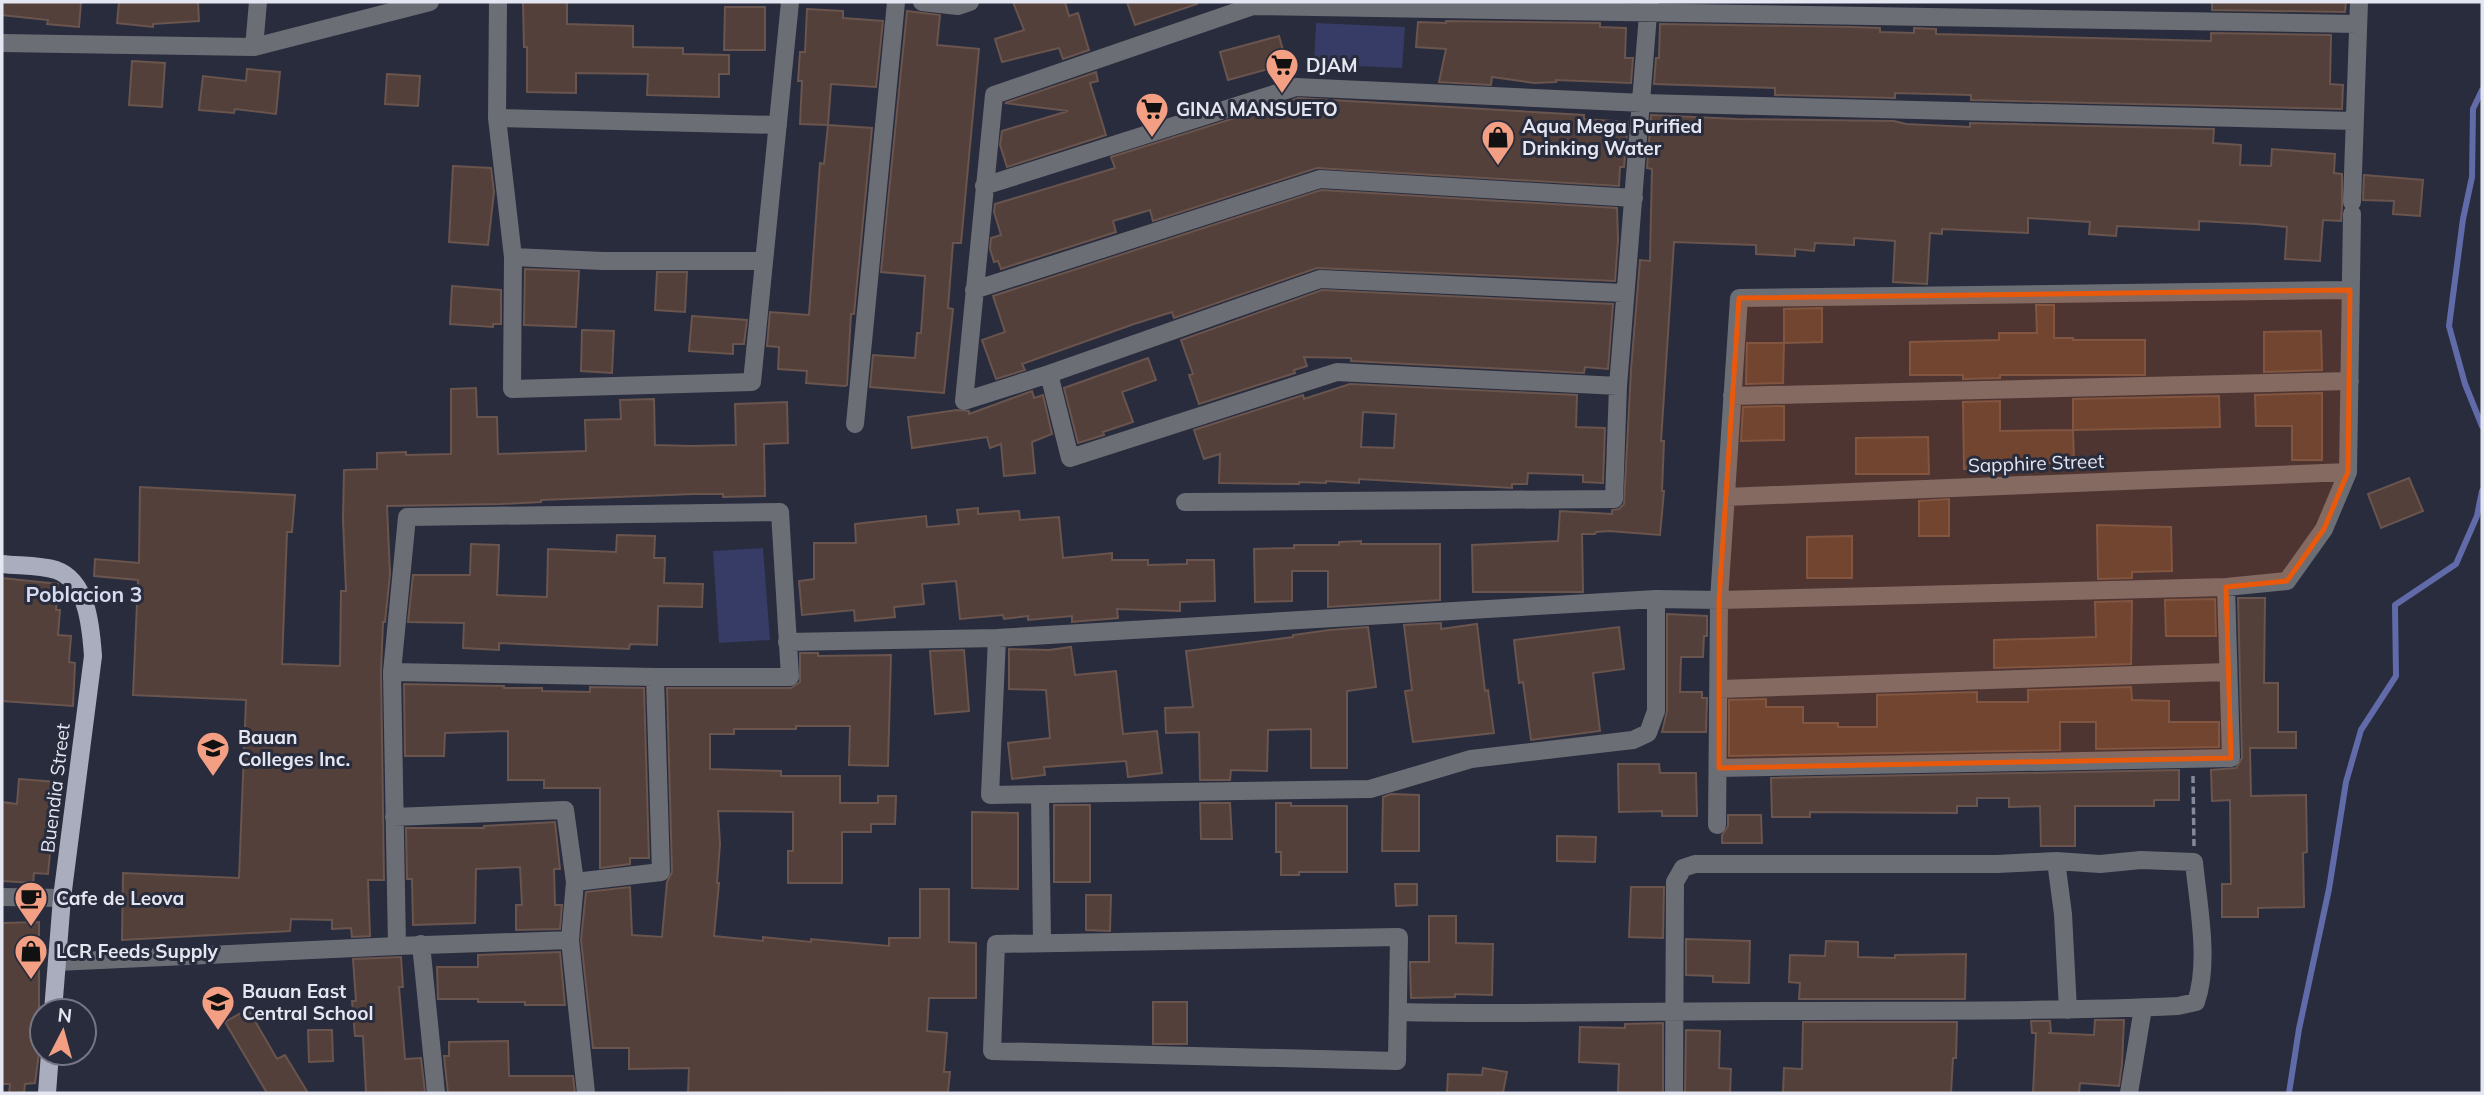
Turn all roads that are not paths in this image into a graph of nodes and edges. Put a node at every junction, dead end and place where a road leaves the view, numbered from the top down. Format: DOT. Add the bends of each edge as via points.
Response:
graph roads {
  1 [pos="258,2"];
  2 [pos="430,2"];
  3 [pos="498,2"];
  4 [pos="790,2"];
  5 [pos="896,2"];
  6 [pos="922,2"];
  7 [pos="970,2"];
  8 [pos="2359,2"];
  9 [pos="1649,8"];
  10 [pos="2358,24"];
  11 [pos="2,43"];
  12 [pos="254,47"];
  13 [pos="1643,103"];
  14 [pos="498,118"];
  15 [pos="2354,121"];
  16 [pos="778,125"];
  17 [pos="984,186"];
  18 [pos="1634,198"];
  19 [pos="513,257"];
  20 [pos="763,261"];
  21 [pos="974,290"];
  22 [pos="2350,290"];
  23 [pos="1625,293"];
  24 [pos="1049,374"];
  25 [pos="2350,381"];
  26 [pos="1618,386"];
  27 [pos="1732,396"];
  28 [pos="855,424"];
  29 [pos="2348,471"];
  30 [pos="1726,497"];
  31 [pos="1185,502"];
  32 [pos="2,564"];
  33 [pos="2226,587"];
  34 [pos="1656,599"];
  35 [pos="1719,600"];
  36 [pos="997,638"];
  37 [pos="787,642"];
  38 [pos="392,672"];
  39 [pos="2227,672"];
  40 [pos="655,677"];
  41 [pos="1720,689"];
  42 [pos="1719,768"];
  43 [pos="1040,794"];
  44 [pos="394,817"];
  45 [pos="1717,825"];
  46 [pos="2056,862"];
  47 [pos="575,882"];
  48 [pos="2,897"];
  49 [pos="62,898"];
  50 [pos="570,940"];
  51 [pos="1042,943"];
  52 [pos="421,944"];
  53 [pos="397,946"];
  54 [pos="57,962"];
  55 [pos="54,997"];
  56 [pos="2143,1008"];
  57 [pos="2068,1010"];
  58 [pos="1675,1011"];
  59 [pos="1398,1012"];
  60 [pos="49,1067"];
  61 [pos="47,1093"];
  62 [pos="436,1093"];
  63 [pos="586,1093"];
  64 [pos="1674,1093"];
  65 [pos="2129,1093"];
  1 -- 12 [label="street"];
  2 -- 12 [label="street"];
  3 -- 14 [label="street"];
  4 -- 16 [label="street"];
  5 -- 28 [label="street"];
  6 -- 7 [label="street" via="958,6"];
  8 -- 10 [label="street"];
  9 -- 10 [label="street"];
  9 -- 13 [label="street"];
  9 -- 17 [label="street" via="1253,6 994,94"];
  10 -- 15 [label="street"];
  11 -- 12 [label="street"];
  13 -- 15 [label="street"];
  13 -- 17 [label="street" via="1296,87"];
  13 -- 18 [label="street"];
  14 -- 16 [label="street"];
  14 -- 19 [label="street"];
  15 -- 22 [label="street"];
  16 -- 20 [label="street"];
  17 -- 21 [label="street"];
  18 -- 21 [label="street" via="1320,179"];
  18 -- 23 [label="street"];
  19 -- 20 [label="street"];
  19 -- 20 [label="street" via="512,389 752,382"];
  21 -- 24 [label="street" via="964,401"];
  22 -- 25 [label="street"];
  22 -- 27 [label="street" via="1739,298"];
  23 -- 24 [label="street" via="1320,279"];
  23 -- 26 [label="street"];
  24 -- 26 [label="street" via="1070,458 1337,372"];
  25 -- 27 [label="street"];
  25 -- 29 [label="street"];
  26 -- 31 [label="street" via="1614,499"];
  27 -- 30 [label="street"];
  29 -- 30 [label="street, Sapphire Street"];
  29 -- 33 [label="street" via="2323,529 2287,581"];
  30 -- 35 [label="street"];
  32 -- 49 [label="main road, Buendia Street" via="59,571 73,583 88,612 93,656"];
  33 -- 35 [label="street"];
  33 -- 39 [label="street"];
  34 -- 35 [label="street"];
  34 -- 36 [label="street"];
  34 -- 43 [label="street" via="1656,711 1648,733 1633,740 1471,759 1370,789"];
  35 -- 41 [label="street"];
  36 -- 37 [label="street"];
  36 -- 43 [label="street" via="990,794"];
  37 -- 38 [label="street" via="780,512 407,517"];
  37 -- 40 [label="street" via="790,677"];
  38 -- 40 [label="street"];
  38 -- 44 [label="street"];
  39 -- 41 [label="street"];
  39 -- 42 [label="street" via="2231,758"];
  40 -- 47 [label="street" via="662,872"];
  41 -- 42 [label="street"];
  42 -- 45 [label="street"];
  43 -- 51 [label="street"];
  44 -- 47 [label="street" via="565,810"];
  44 -- 53 [label="street"];
  46 -- 56 [label="street" via="2194,862 2202,972 2196,1002"];
  46 -- 57 [label="street"];
  46 -- 58 [label="street" via="1695,864 1683,868 1675,882"];
  47 -- 50 [label="street"];
  48 -- 49 [label="street"];
  49 -- 54 [label="main road, Buendia Street"];
  50 -- 52 [label="street"];
  50 -- 63 [label="street"];
  51 -- 59 [label="street" via="1399,937"];
  51 -- 59 [label="street" via="996,944 992,1051 1397,1061"];
  52 -- 53 [label="street"];
  52 -- 62 [label="street"];
  53 -- 54 [label="street"];
  54 -- 55 [label="main road, Buendia Street"];
  56 -- 57 [label="street"];
  56 -- 65 [label="street"];
  57 -- 58 [label="street"];
  58 -- 59 [label="street"];
  58 -- 64 [label="street"];
  60 -- 61 [label="main road"];
}
